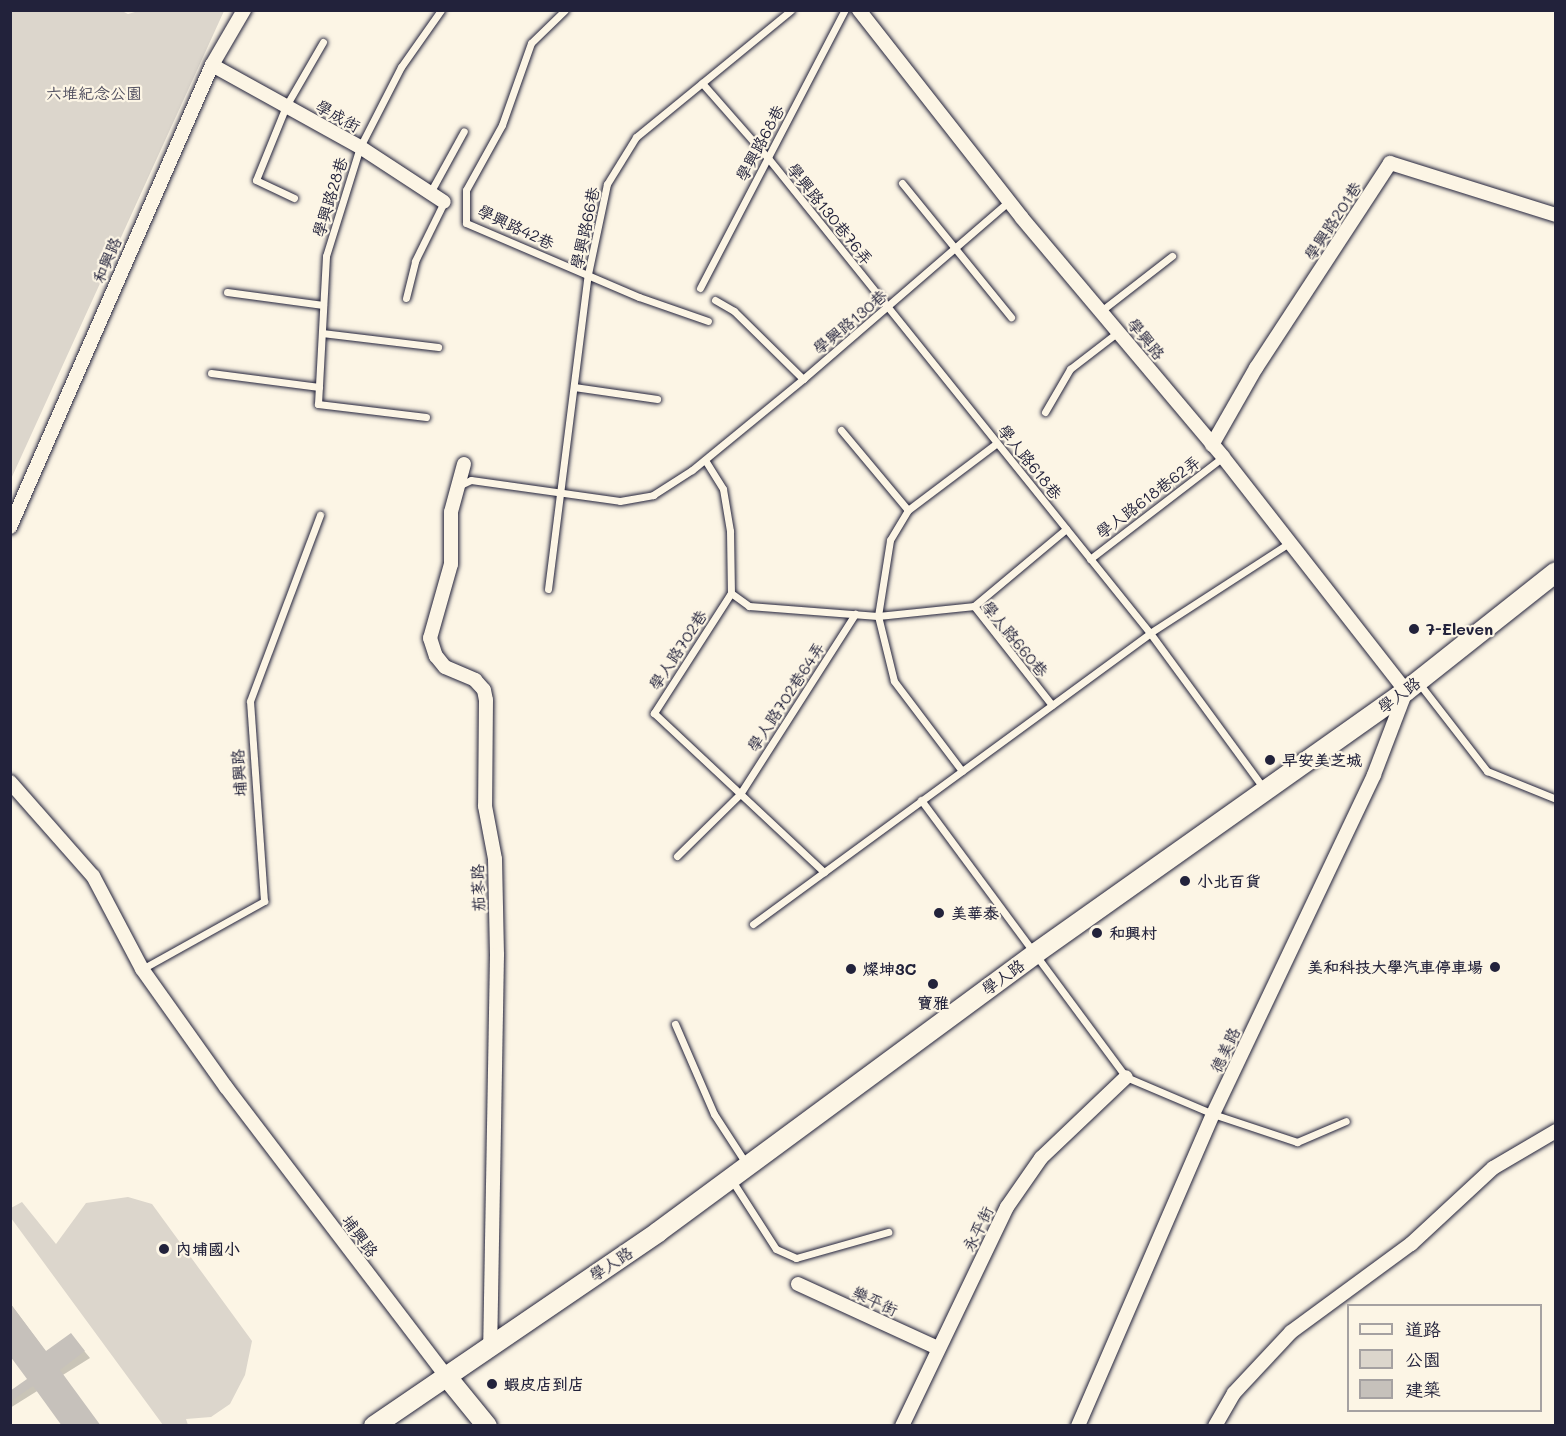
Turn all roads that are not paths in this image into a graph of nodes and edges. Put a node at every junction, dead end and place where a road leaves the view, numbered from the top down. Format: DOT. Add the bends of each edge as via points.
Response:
graph roads {
  1 [pos="244,10"];
  2 [pos="441,10"];
  3 [pos="564,10"];
  4 [pos="791,10"];
  5 [pos="845,10"];
  6 [pos="859,10"];
  7 [pos="323,42"];
  8 [pos="212,65"];
  9 [pos="702,83"];
  10 [pos="286,106"];
  11 [pos="464,132"];
  12 [pos="360,147"];
  13 [pos="768,158"];
  14 [pos="902,183"];
  15 [pos="430,191"];
  16 [pos="294,198"];
  17 [pos="1009,201"];
  18 [pos="444,202"];
  19 [pos="1556,215"];
  20 [pos="955,249"];
  21 [pos="1172,256"];
  22 [pos="588,274"];
  23 [pos="700,288"];
  24 [pos="227,292"];
  25 [pos="406,298"];
  26 [pos="715,300"];
  27 [pos="323,305"];
  28 [pos="888,309"];
  29 [pos="1101,311"];
  30 [pos="1011,317"];
  31 [pos="708,321"];
  32 [pos="1118,332"];
  33 [pos="322,333"];
  34 [pos="438,347"];
  35 [pos="211,373"];
  36 [pos="803,379"];
  37 [pos="319,387"];
  38 [pos="574,387"];
  39 [pos="657,399"];
  40 [pos="1045,412"];
  41 [pos="426,417"];
  42 [pos="841,430"];
  43 [pos="997,443"];
  44 [pos="1212,445"];
  45 [pos="1223,457"];
  46 [pos="705,460"];
  47 [pos="464,464"];
  48 [pos="458,486"];
  49 [pos="560,492"];
  50 [pos="908,510"];
  51 [pos="320,515"];
  52 [pos="10,527"];
  53 [pos="1066,529"];
  54 [pos="1289,543"];
  55 [pos="1090,559"];
  56 [pos="1556,572"];
  57 [pos="548,589"];
  58 [pos="730,593"];
  59 [pos="974,606"];
  60 [pos="855,615"];
  61 [pos="878,616"];
  62 [pos="1150,633"];
  63 [pos="1412,686"];
  64 [pos="1052,705"];
  65 [pos="962,771"];
  66 [pos="10,782"];
  67 [pos="1266,790"];
  68 [pos="740,794"];
  69 [pos="1556,799"];
  70 [pos="921,800"];
  71 [pos="677,856"];
  72 [pos="824,872"];
  73 [pos="753,924"];
  74 [pos="1036,953"];
  75 [pos="142,969"];
  76 [pos="675,1024"];
  77 [pos="1126,1077"];
  78 [pos="1213,1114"];
  79 [pos="1346,1121"];
  80 [pos="1556,1131"];
  81 [pos="748,1166"];
  82 [pos="729,1177"];
  83 [pos="888,1232"];
  84 [pos="798,1284"];
  85 [pos="490,1344"];
  86 [pos="938,1348"];
  87 [pos="447,1377"];
  88 [pos="374,1425"];
  89 [pos="487,1425"];
  90 [pos="902,1425"];
  91 [pos="1077,1425"];
  92 [pos="1215,1425"];
  1 -- 8 [label="street, 和興路"];
  2 -- 12 [label="lane, 學興路28巷" via="401,67"];
  3 -- 22 [label="lane, 學興路42巷" via="531,43 502,125 466,190 466,223"];
  4 -- 9 [label="lane, 學興路66巷"];
  5 -- 13 [label="lane, 學興路68巷"];
  6 -- 17 [label="street, 學興路"];
  7 -- 10 [label="lane"];
  8 -- 10 [label="street, 學成街"];
  8 -- 52 [label="street, 和興路"];
  9 -- 13 [label="lane, 學興路130巷76弄"];
  9 -- 22 [label="lane, 學興路66巷" via="636,137 619,161 598,211"];
  10 -- 12 [label="street, 學成街"];
  10 -- 16 [label="lane" via="256,180"];
  11 -- 15 [label="lane"];
  12 -- 15 [label="street, 學成街"];
  12 -- 27 [label="lane, 學興路28巷" via="326,256"];
  13 -- 23 [label="lane, 學興路68巷"];
  13 -- 28 [label="lane, 學興路130巷76弄"];
  14 -- 20 [label="lane"];
  15 -- 18 [label="street, 學成街"];
  17 -- 20 [label="lane, 學興路130巷"];
  17 -- 29 [label="street, 學興路"];
  18 -- 25 [label="lane" via="415,261"];
  19 -- 44 [label="street, 學興路201巷" via="1390,163 1256,368"];
  20 -- 28 [label="lane, 學興路130巷"];
  20 -- 30 [label="lane"];
  21 -- 29 [label="lane"];
  22 -- 31 [label="lane, 學興路42巷"];
  22 -- 38 [label="lane, 學興路66巷"];
  24 -- 27 [label="lane"];
  26 -- 36 [label="lane" via="734,311"];
  27 -- 33 [label="lane, 學興路28巷"];
  28 -- 36 [label="lane, 學興路130巷"];
  28 -- 43 [label="lane, 學人路618巷"];
  29 -- 32 [label="street, 學興路"];
  32 -- 40 [label="lane" via="1070,369"];
  32 -- 44 [label="street, 學興路"];
  33 -- 34 [label="lane"];
  33 -- 37 [label="lane, 學興路28巷"];
  35 -- 37 [label="lane"];
  36 -- 46 [label="lane, 學興路130巷"];
  37 -- 41 [label="lane" via="318,404"];
  38 -- 39 [label="lane"];
  38 -- 49 [label="lane, 學興路66巷"];
  42 -- 50 [label="lane"];
  43 -- 50 [label="lane"];
  43 -- 53 [label="lane, 學人路618巷"];
  44 -- 45 [label="street, 學興路"];
  45 -- 54 [label="street, 學興路"];
  45 -- 55 [label="lane, 學人路618巷62弄"];
  46 -- 49 [label="lane, 學興路130巷" via="653,495 620,501"];
  46 -- 58 [label="lane" via="723,489 730,531"];
  47 -- 48 [label="street, 茄苳路"];
  48 -- 49 [label="lane, 學興路130巷" via="471,480"];
  48 -- 85 [label="street, 茄苳路" via="451,512 450,564 430,638 445,667 475,680 484,690 486,700 485,806 495,860 496,955"];
  49 -- 57 [label="lane, 學興路66巷"];
  50 -- 61 [label="lane" via="890,540"];
  51 -- 75 [label="lane, 埔興路" via="250,701 264,901"];
  53 -- 55 [label="lane, 學人路618巷"];
  53 -- 59 [label="lane"];
  54 -- 62 [label="lane"];
  54 -- 63 [label="street, 學興路"];
  55 -- 62 [label="lane, 學人路618巷"];
  56 -- 63 [label="main road, 學人路"];
  58 -- 60 [label="lane, 學人路660巷" via="749,606"];
  58 -- 68 [label="lane, 學人路702巷" via="654,713"];
  59 -- 61 [label="lane, 學人路660巷"];
  59 -- 64 [label="lane, 學人路660巷"];
  60 -- 61 [label="lane, 學人路660巷"];
  60 -- 68 [label="lane, 學人路702巷64弄"];
  61 -- 65 [label="lane" via="894,681"];
  62 -- 64 [label="lane"];
  62 -- 67 [label="lane, 學人路618巷"];
  63 -- 67 [label="main road, 學人路"];
  63 -- 69 [label="lane" via="1487,771"];
  63 -- 78 [label="street, 德美路"];
  64 -- 65 [label="lane"];
  65 -- 70 [label="lane"];
  66 -- 75 [label="street, 埔興路" via="93,876"];
  67 -- 74 [label="main road, 學人路"];
  68 -- 71 [label="lane"];
  68 -- 72 [label="lane, 學人路702巷"];
  70 -- 72 [label="lane"];
  70 -- 74 [label="lane"];
  72 -- 73 [label="lane"];
  74 -- 77 [label="lane"];
  74 -- 81 [label="main road, 學人路"];
  75 -- 87 [label="street, 埔興路" via="226,1088"];
  76 -- 81 [label="lane" via="714,1114"];
  77 -- 78 [label="lane"];
  77 -- 86 [label="street, 永平街" via="1041,1158 1007,1207"];
  78 -- 79 [label="lane" via="1298,1142"];
  78 -- 91 [label="street, 德美路"];
  80 -- 92 [label="street" via="1492,1168 1411,1244 1291,1332 1234,1393"];
  81 -- 82 [label="main road, 學人路"];
  82 -- 83 [label="lane" via="776,1249 796,1258"];
  82 -- 85 [label="main road, 學人路" via="649,1238"];
  84 -- 86 [label="street, 樂平街"];
  85 -- 87 [label="main road, 學人路"];
  86 -- 90 [label="street, 永平街"];
  87 -- 88 [label="main road, 學人路"];
  87 -- 89 [label="main road"];
}
